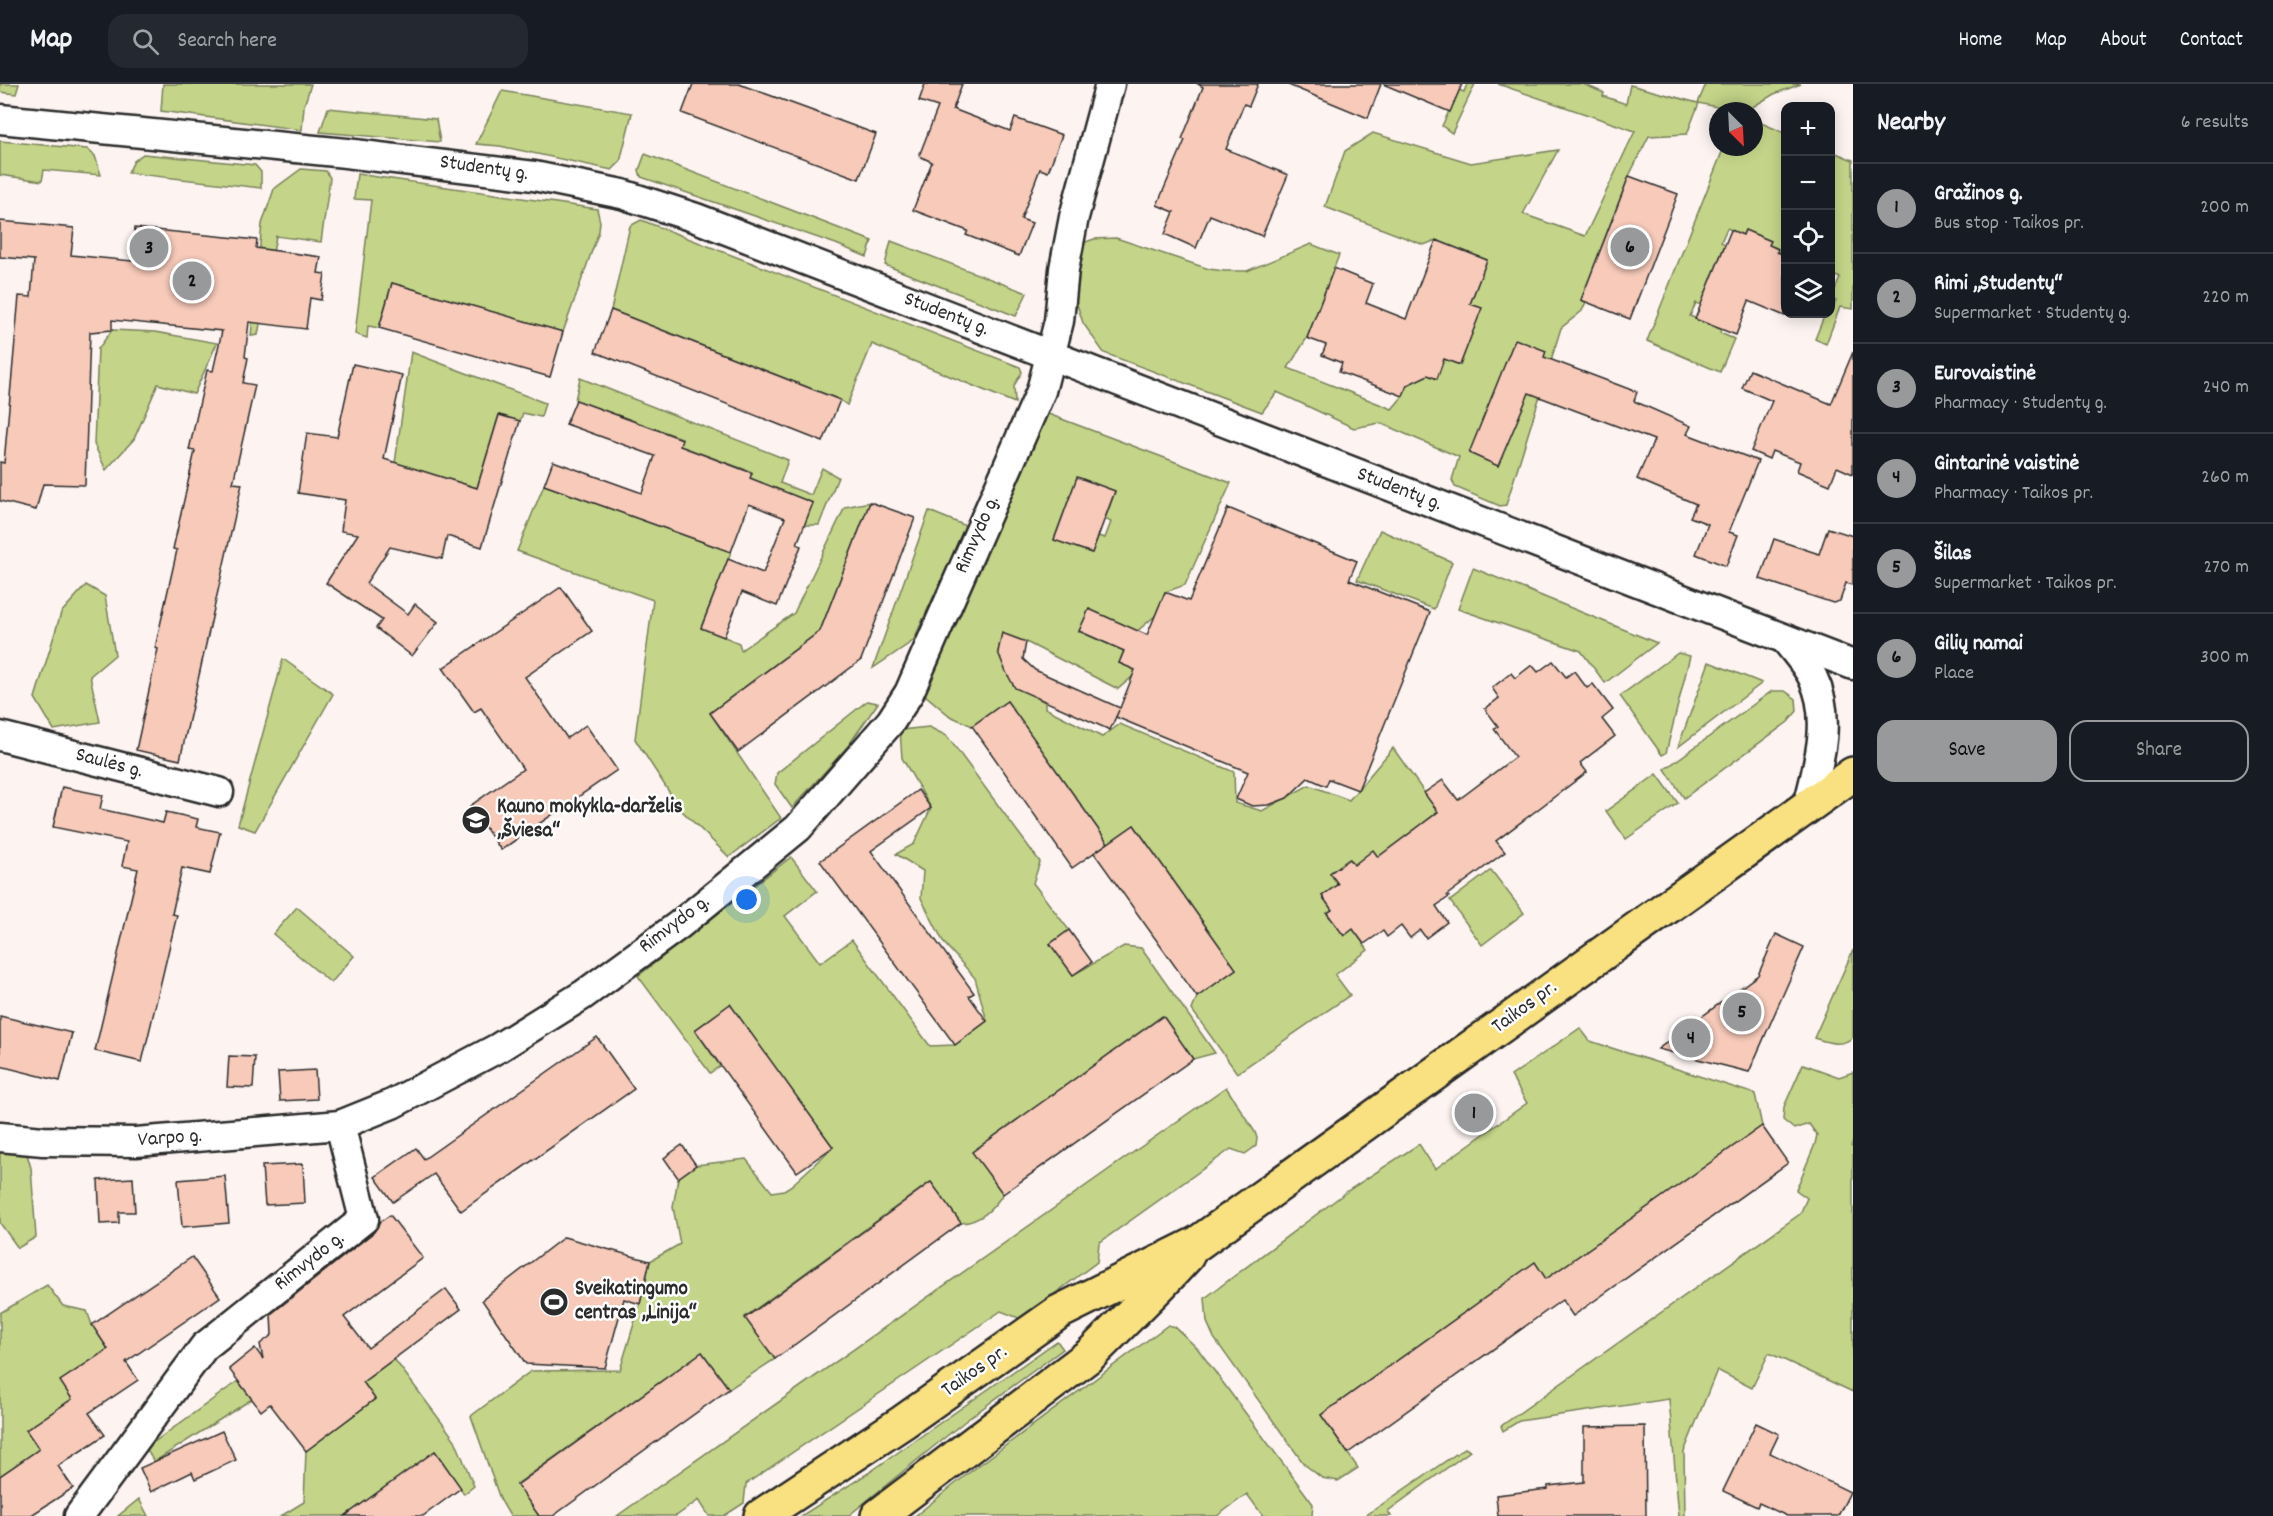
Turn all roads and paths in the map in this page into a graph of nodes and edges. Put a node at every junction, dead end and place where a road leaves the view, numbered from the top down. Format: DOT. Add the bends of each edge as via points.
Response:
graph roads {
  1 [pos="1110,84"];
  2 [pos="0,119"];
  3 [pos="1050,355"];
  4 [pos="1786,640"];
  5 [pos="1853,665"];
  6 [pos="0,736"];
  7 [pos="1853,774"];
  8 [pos="219,792"];
  9 [pos="1808,806"];
  10 [pos="340,1125"];
  11 [pos="0,1137"];
  12 [pos="1198,1243"];
  13 [pos="79,1516"];
  14 [pos="761,1516"];
  15 [pos="878,1516"];
  1 -- 3 [label="street, Rimvydo g." via="1074,217 1059,321"];
  2 -- 3 [label="street, Studentų g." via="448,164 622,194 696,218"];
  3 -- 4 [label="street, Studentų g."];
  3 -- 10 [label="street, Rimvydo g." via="1041,391 909,693 854,767 798,828 679,925 583,995 498,1048 392,1104"];
  4 -- 5 [label="street, Studentų g."];
  4 -- 9 [label="street" via="1813,676 1824,727"];
  6 -- 8 [label="street, Saulės g."];
  7 -- 9 [label="main road, Taikos pr."];
  9 -- 12 [label="main road, Taikos pr."];
  10 -- 11 [label="street, Varpo g." via="136,1142"];
  10 -- 13 [label="street, Rimvydo g." via="364,1219 204,1347"];
  12 -- 14 [label="main road, Taikos pr." via="1059,1312"];
  12 -- 15 [label="main road, Taikos pr." via="1090,1355"];
}
